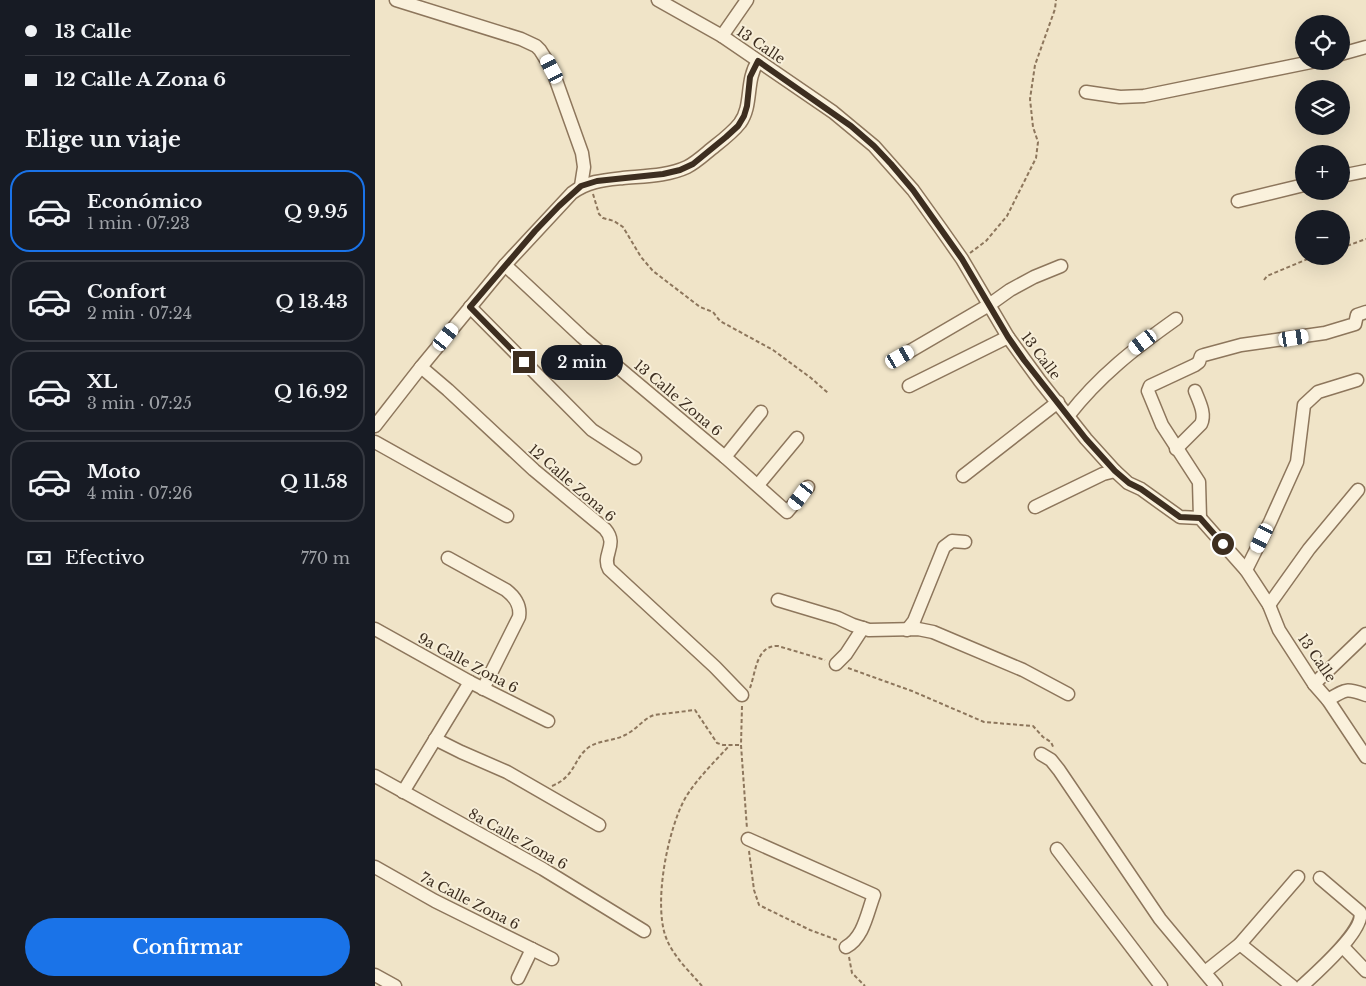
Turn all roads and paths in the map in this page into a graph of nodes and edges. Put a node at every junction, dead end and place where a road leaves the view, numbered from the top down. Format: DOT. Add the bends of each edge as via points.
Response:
graph roads {
  1 [pos="395,0"];
  2 [pos="658,0"];
  3 [pos="747,0"];
  4 [pos="1057,0"];
  5 [pos="722,36"];
  6 [pos="1366,46"];
  7 [pos="1350,51"];
  8 [pos="758,61"];
  9 [pos="1295,65"];
  10 [pos="1086,92"];
  11 [pos="1366,171"];
  12 [pos="1350,174"];
  13 [pos="581,186"];
  14 [pos="1295,187"];
  15 [pos="1238,201"];
  16 [pos="1366,240"];
  17 [pos="1350,245"];
  18 [pos="962,259"];
  19 [pos="1295,264"];
  20 [pos="505,265"];
  21 [pos="1061,266"];
  22 [pos="1264,280"];
  23 [pos="989,306"];
  24 [pos="470,307"];
  25 [pos="1366,312"];
  26 [pos="1176,319"];
  27 [pos="1008,337"];
  28 [pos="900,357"];
  29 [pos="421,367"];
  30 [pos="1357,380"];
  31 [pos="909,386"];
  32 [pos="1195,391"];
  33 [pos="828,393"];
  34 [pos="1058,402"];
  35 [pos="381,409"];
  36 [pos="761,412"];
  37 [pos="1068,416"];
  38 [pos="375,426"];
  39 [pos="797,438"];
  40 [pos="375,442"];
  41 [pos="1176,449"];
  42 [pos="725,457"];
  43 [pos="635,458"];
  44 [pos="1115,471"];
  45 [pos="963,476"];
  46 [pos="758,485"];
  47 [pos="808,487"];
  48 [pos="1358,490"];
  49 [pos="1035,507"];
  50 [pos="507,516"];
  51 [pos="1200,518"];
  52 [pos="965,542"];
  53 [pos="448,558"];
  54 [pos="1246,570"];
  55 [pos="778,600"];
  56 [pos="1269,605"];
  57 [pos="863,628"];
  58 [pos="375,629"];
  59 [pos="907,630"];
  60 [pos="1366,634"];
  61 [pos="836,664"];
  62 [pos="470,682"];
  63 [pos="1314,684"];
  64 [pos="483,689"];
  65 [pos="1068,694"];
  66 [pos="742,695"];
  67 [pos="1366,695"];
  68 [pos="1328,700"];
  69 [pos="548,721"];
  70 [pos="435,739"];
  71 [pos="730,745"];
  72 [pos="741,745"];
  73 [pos="1041,754"];
  74 [pos="1366,757"];
  75 [pos="375,776"];
  76 [pos="403,792"];
  77 [pos="542,793"];
  78 [pos="599,825"];
  79 [pos="748,839"];
  80 [pos="1057,849"];
  81 [pos="375,867"];
  82 [pos="1297,877"];
  83 [pos="1319,878"];
  84 [pos="644,931"];
  85 [pos="1240,944"];
  86 [pos="846,947"];
  87 [pos="1343,947"];
  88 [pos="532,949"];
  89 [pos="552,959"];
  90 [pos="1366,971"];
  91 [pos="1205,972"];
  92 [pos="375,975"];
  93 [pos="518,978"];
  94 [pos="393,986"];
  95 [pos="701,986"];
  96 [pos="865,986"];
  97 [pos="1161,986"];
  98 [pos="1216,986"];
  99 [pos="1292,986"];
  100 [pos="1302,986"];
  1 -- 13 [label="street" via="521,39 540,50 552,69 582,153"];
  2 -- 5 [label="street, 13 Calle"];
  3 -- 5 [label="street"];
  4 -- 18 [label="path" via="1035,65 1030,99 1038,142 1037,158 1007,216 986,241"];
  5 -- 8 [label="street, 13 Calle"];
  6 -- 7 [label="street"];
  8 -- 13 [label="street" via="750,77 747,106 741,121 693,164 672,172 597,181"];
  8 -- 18 [label="street, 13 Calle" via="833,112 874,146 913,190"];
  9 -- 10 [label="street" via="1144,96"];
  11 -- 12 [label="street"];
  13 -- 20 [label="street"];
  13 -- 33 [label="path" via="594,194 601,216 623,227 653,271 700,307 713,312 720,321 773,350"];
  14 -- 15 [label="street"];
  16 -- 17 [label="path"];
  18 -- 23 [label="street, 13 Calle"];
  19 -- 22 [label="path"];
  20 -- 24 [label="street"];
  20 -- 42 [label="street, 13 Calle Zona 6" via="582,337"];
  21 -- 23 [label="street" via="1010,290"];
  23 -- 27 [label="street, 13 Calle"];
  23 -- 28 [label="street"];
  24 -- 29 [label="street"];
  24 -- 43 [label="street" via="592,430"];
  25 -- 41 [label="street" via="1357,315 1355,324 1325,333 1241,345 1201,356 1195,365 1150,386 1148,391 1153,406"];
  26 -- 37 [label="street" via="1109,370"];
  27 -- 31 [label="street"];
  27 -- 34 [label="street, 13 Calle"];
  29 -- 35 [label="street"];
  29 -- 66 [label="street, 12 Calle Zona 6" via="605,529 611,541 606,560 609,569"];
  30 -- 54 [label="street" via="1318,392 1305,404 1297,462"];
  32 -- 41 [label="street" via="1203,420"];
  34 -- 37 [label="street, 13 Calle"];
  34 -- 45 [label="street"];
  35 -- 38 [label="street"];
  36 -- 42 [label="street"];
  37 -- 44 [label="street, 13 Calle"];
  39 -- 46 [label="street"];
  40 -- 50 [label="street"];
  41 -- 51 [label="street" via="1199,482"];
  42 -- 46 [label="street, 13 Calle Zona 6"];
  44 -- 49 [label="street"];
  44 -- 51 [label="street, 13 Calle" via="1180,517"];
  46 -- 47 [label="street, 13 Calle Zona 6" via="787,512"];
  48 -- 56 [label="street" via="1309,549"];
  51 -- 54 [label="street, 13 Calle"];
  52 -- 59 [label="street" via="952,541 944,547 914,621"];
  53 -- 64 [label="street" via="507,590 519,607 519,617"];
  54 -- 56 [label="street, 13 Calle"];
  55 -- 57 [label="street"];
  56 -- 63 [label="street, 13 Calle" via="1279,630"];
  57 -- 59 [label="street"];
  57 -- 61 [label="street"];
  58 -- 62 [label="street, 9a Calle Zona 6"];
  59 -- 65 [label="street" via="933,632 1023,670"];
  60 -- 63 [label="street"];
  61 -- 66 [label="path" via="770,646 761,654 749,689"];
  61 -- 73 [label="path" via="984,722 1033,726 1054,748 1052,752"];
  62 -- 64 [label="street, 9a Calle Zona 6"];
  62 -- 70 [label="street"];
  63 -- 68 [label="street, 13 Calle"];
  64 -- 69 [label="street, 9a Calle Zona 6"];
  66 -- 72 [label="path"];
  67 -- 68 [label="street" via="1349,690"];
  68 -- 74 [label="street, 13 Calle"];
  70 -- 76 [label="street"];
  70 -- 77 [label="street" via="507,772"];
  71 -- 72 [label="path"];
  71 -- 77 [label="path" via="717,743 695,710 651,716 624,736 589,747 568,776"];
  71 -- 95 [label="path" via="683,802 672,832 661,888 662,922 668,943"];
  72 -- 79 [label="path"];
  73 -- 91 [label="street" via="1059,770 1160,919"];
  75 -- 76 [label="street, 8a Calle Zona 6"];
  76 -- 84 [label="street, 8a Calle Zona 6" via="543,869"];
  77 -- 78 [label="street"];
  79 -- 86 [label="path" via="759,905 836,939"];
  79 -- 86 [label="street" via="874,894 861,933"];
  80 -- 97 [label="street"];
  81 -- 88 [label="street, 7a Calle Zona 6"];
  82 -- 85 [label="street"];
  83 -- 87 [label="street" via="1362,916"];
  85 -- 91 [label="street"];
  85 -- 99 [label="street"];
  86 -- 96 [label="path" via="852,973"];
  87 -- 90 [label="street"];
  87 -- 100 [label="street"];
  88 -- 89 [label="street, 7a Calle Zona 6"];
  88 -- 93 [label="street"];
  91 -- 98 [label="street"];
  92 -- 94 [label="street"];
}
